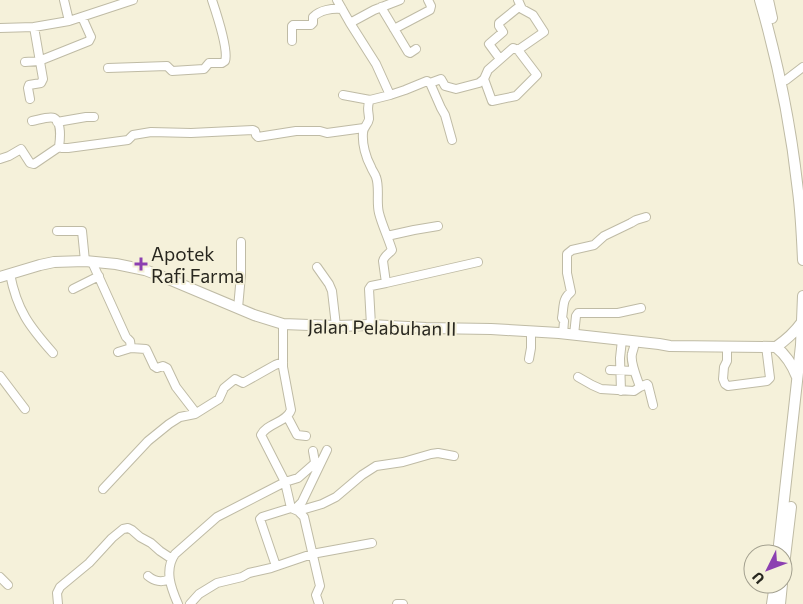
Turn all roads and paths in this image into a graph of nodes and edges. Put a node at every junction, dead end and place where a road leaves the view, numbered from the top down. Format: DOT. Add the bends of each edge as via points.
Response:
graph roads {
  1 [pos="64,0"];
  2 [pos="133,0"];
  3 [pos="212,0"];
  4 [pos="400,0"];
  5 [pos="760,0"];
  6 [pos="768,0"];
  7 [pos="431,1"];
  8 [pos="341,3"];
  9 [pos="519,3"];
  10 [pos="381,7"];
  11 [pos="82,16"];
  12 [pos="69,20"];
  13 [pos="350,23"];
  14 [pos="34,27"];
  15 [pos="0,28"];
  16 [pos="394,29"];
  17 [pos="292,41"];
  18 [pos="416,49"];
  19 [pos="518,50"];
  20 [pos="500,59"];
  21 [pos="39,61"];
  22 [pos="25,62"];
  23 [pos="803,67"];
  24 [pos="108,68"];
  25 [pos="484,79"];
  26 [pos="430,83"];
  27 [pos="785,84"];
  28 [pos="343,95"];
  29 [pos="390,95"];
  30 [pos="30,99"];
  31 [pos="370,100"];
  32 [pos="94,117"];
  33 [pos="32,121"];
  34 [pos="57,122"];
  35 [pos="364,128"];
  36 [pos="792,131"];
  37 [pos="452,140"];
  38 [pos="60,147"];
  39 [pos="0,159"];
  40 [pos="803,184"];
  41 [pos="646,217"];
  42 [pos="438,226"];
  43 [pos="57,232"];
  44 [pos="387,236"];
  45 [pos="241,242"];
  46 [pos="803,260"];
  47 [pos="88,262"];
  48 [pos="478,262"];
  49 [pos="317,267"];
  50 [pos="10,274"];
  51 [pos="99,276"];
  52 [pos="0,277"];
  53 [pos="386,283"];
  54 [pos="73,289"];
  55 [pos="803,296"];
  56 [pos="238,308"];
  57 [pos="641,308"];
  58 [pos="802,321"];
  59 [pos="283,324"];
  60 [pos="371,324"];
  61 [pos="336,326"];
  62 [pos="531,332"];
  63 [pos="563,334"];
  64 [pos="574,335"];
  65 [pos="622,340"];
  66 [pos="635,341"];
  67 [pos="727,346"];
  68 [pos="771,346"];
  69 [pos="131,348"];
  70 [pos="118,352"];
  71 [pos="53,353"];
  72 [pos="529,359"];
  73 [pos="283,362"];
  74 [pos="621,370"];
  75 [pos="634,371"];
  76 [pos="0,376"];
  77 [pos="578,377"];
  78 [pos="800,380"];
  79 [pos="640,387"];
  80 [pos="621,391"];
  81 [pos="653,405"];
  82 [pos="25,409"];
  83 [pos="196,414"];
  84 [pos="286,416"];
  85 [pos="306,436"];
  86 [pos="327,450"];
  87 [pos="313,451"];
  88 [pos="454,456"];
  89 [pos="285,482"];
  90 [pos="103,489"];
  91 [pos="788,502"];
  92 [pos="295,509"];
  93 [pos="372,543"];
  94 [pos="780,544"];
  95 [pos="785,544"];
  96 [pos="312,554"];
  97 [pos="173,557"];
  98 [pos="276,566"];
  99 [pos="148,576"];
  100 [pos="0,577"];
  101 [pos="169,579"];
  102 [pos="8,585"];
  103 [pos="58,604"];
  104 [pos="178,604"];
  105 [pos="190,604"];
  106 [pos="319,604"];
  107 [pos="397,604"];
  108 [pos="403,604"];
  1 -- 12 [label="street"];
  2 -- 11 [label="street"];
  3 -- 24 [label="street" via="226,56 224,62 210,63 204,69 173,71 167,66"];
  4 -- 10 [label="street"];
  5 -- 27 [label="main road"];
  6 -- 27 [label="main road"];
  7 -- 16 [label="street" via="430,10"];
  8 -- 13 [label="street"];
  8 -- 17 [label="street" via="336,9 318,12 311,25 293,25"];
  9 -- 19 [label="street" via="533,15 544,32"];
  9 -- 20 [label="street" via="499,23 503,32 489,44"];
  10 -- 13 [label="street"];
  10 -- 16 [label="street"];
  11 -- 12 [label="street"];
  11 -- 21 [label="street" via="91,37 89,41"];
  12 -- 14 [label="street"];
  13 -- 29 [label="street" via="376,64"];
  14 -- 15 [label="street"];
  14 -- 21 [label="street"];
  16 -- 18 [label="street" via="408,52"];
  19 -- 20 [label="street" via="513,48"];
  19 -- 25 [label="street" via="537,75 518,95 492,101"];
  20 -- 25 [label="street"];
  21 -- 22 [label="street"];
  21 -- 30 [label="street" via="42,81 29,85"];
  23 -- 27 [label="street"];
  25 -- 26 [label="street" via="456,89 446,86 441,79"];
  26 -- 29 [label="street" via="427,81"];
  26 -- 37 [label="street" via="446,115"];
  27 -- 36 [label="main road"];
  28 -- 31 [label="street"];
  29 -- 31 [label="street"];
  31 -- 35 [label="street" via="369,120"];
  32 -- 34 [label="street"];
  33 -- 34 [label="street" via="51,118"];
  34 -- 38 [label="street"];
  35 -- 38 [label="street" via="327,133 296,131 259,137 253,130 151,132 134,135 128,140"];
  35 -- 44 [label="street" via="366,152 376,178 379,212"];
  36 -- 40 [label="main road"];
  36 -- 46 [label="main road"];
  38 -- 39 [label="street" via="34,164 21,149"];
  41 -- 63 [label="street" via="604,236 594,245 566,254 571,292 564,300"];
  42 -- 44 [label="street"];
  43 -- 47 [label="street" via="82,231"];
  44 -- 53 [label="street" via="392,250 383,258"];
  45 -- 56 [label="street"];
  47 -- 50 [label="main road, Jalan Pelabuhan II" via="54,262"];
  47 -- 51 [label="street"];
  47 -- 56 [label="main road, Jalan Pelabuhan II" via="145,270"];
  48 -- 53 [label="street"];
  49 -- 61 [label="street" via="332,291"];
  50 -- 52 [label="main road, Jalan Pelabuhan II"];
  50 -- 71 [label="street" via="25,318"];
  51 -- 54 [label="street"];
  51 -- 69 [label="street"];
  53 -- 60 [label="street" via="372,285 369,289"];
  55 -- 58 [label="main road"];
  56 -- 59 [label="main road, Jalan Pelabuhan II"];
  57 -- 64 [label="street" via="618,314 578,313"];
  58 -- 68 [label="main road" via="784,342"];
  58 -- 78 [label="main road"];
  59 -- 61 [label="main road, Jalan Pelabuhan II"];
  59 -- 73 [label="street"];
  60 -- 61 [label="main road, Jalan Pelabuhan II"];
  60 -- 62 [label="main road, Jalan Pelabuhan II"];
  62 -- 63 [label="main road, Jalan Pelabuhan II"];
  62 -- 72 [label="street"];
  63 -- 64 [label="main road, Jalan Pelabuhan II"];
  64 -- 65 [label="main road, Jalan Pelabuhan II"];
  65 -- 66 [label="main road, Jalan Pelabuhan II"];
  65 -- 74 [label="street" via="620,358 610,370"];
  66 -- 67 [label="main road, Jalan Pelabuhan II" via="670,346"];
  66 -- 75 [label="street" via="632,354"];
  67 -- 68 [label="main road, Jalan Pelabuhan II"];
  67 -- 68 [label="street" via="723,379 728,386 767,381 770,378"];
  68 -- 78 [label="main road" via="783,352"];
  69 -- 70 [label="street"];
  69 -- 83 [label="street" via="146,349 156,367 165,367"];
  73 -- 83 [label="street" via="244,382 235,379 224,387 219,398"];
  73 -- 84 [label="street" via="291,407"];
  74 -- 75 [label="street"];
  74 -- 80 [label="street"];
  75 -- 79 [label="street"];
  76 -- 82 [label="street"];
  77 -- 80 [label="street" via="596,388"];
  78 -- 91 [label="main road"];
  79 -- 80 [label="street" via="634,391"];
  79 -- 81 [label="street" via="648,385"];
  83 -- 90 [label="street" via="180,417 169,424 148,441"];
  84 -- 85 [label="street" via="296,434"];
  84 -- 89 [label="street" via="265,429 261,436"];
  86 -- 92 [label="street" via="302,502"];
  87 -- 89 [label="street" via="314,464 298,478"];
  88 -- 92 [label="street" via="438,453 376,466 328,502"];
  89 -- 92 [label="street"];
  89 -- 97 [label="street" via="217,517"];
  91 -- 94 [label="main road"];
  91 -- 95 [label="main road"];
  92 -- 96 [label="street" via="304,517"];
  92 -- 98 [label="street" via="260,519"];
  93 -- 96 [label="street"];
  96 -- 98 [label="street"];
  96 -- 106 [label="street" via="320,586 316,595"];
  97 -- 101 [label="street"];
  97 -- 103 [label="street" via="132,530 123,529 60,587"];
  98 -- 105 [label="street" via="214,585"];
  99 -- 101 [label="street" via="153,580"];
  100 -- 102 [label="street"];
  101 -- 104 [label="street"];
  107 -- 108 [label="street"];
}
